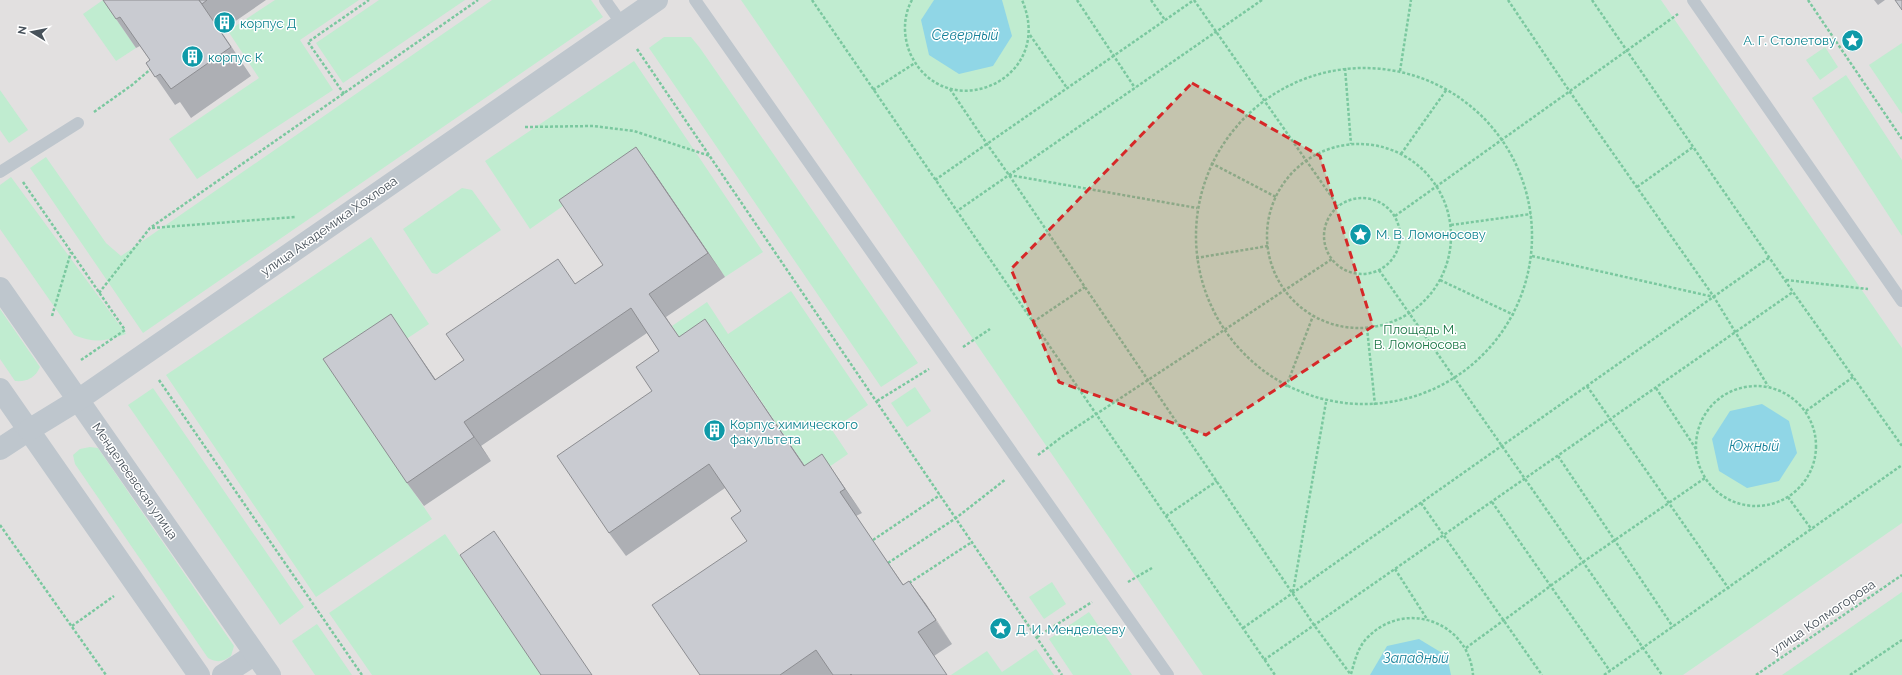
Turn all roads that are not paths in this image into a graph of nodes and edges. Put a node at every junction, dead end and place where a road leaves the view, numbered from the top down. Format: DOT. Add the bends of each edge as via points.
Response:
graph roads {
  1 [pos="604,0"];
  2 [pos="657,0"];
  3 [pos="695,0"];
  4 [pos="1694,1"];
  5 [pos="622,24"];
  6 [pos="78,123"];
  7 [pos="0,172"];
  8 [pos="0,288"];
  9 [pos="1899,296"];
  10 [pos="0,389"];
  11 [pos="78,400"];
  12 [pos="29,430"];
  13 [pos="0,449"];
  14 [pos="255,654"];
  15 [pos="199,675"];
  16 [pos="223,675"];
  17 [pos="270,675"];
  18 [pos="1168,675"];
  1 -- 5 [label="lane"];
  2 -- 5 [label="street, улица Академика Хохлова"];
  3 -- 18 [label="lane"];
  4 -- 9 [label="lane"];
  5 -- 11 [label="street, улица Академика Хохлова"];
  6 -- 7 [label="lane"];
  8 -- 11 [label="street, Менделеевская улица"];
  10 -- 12 [label="street"];
  11 -- 12 [label="street, улица Академика Хохлова"];
  11 -- 14 [label="street, Менделеевская улица"];
  12 -- 13 [label="street, улица Академика Хохлова"];
  12 -- 15 [label="street"];
  14 -- 16 [label="street"];
  14 -- 17 [label="street, Менделеевская улица"];
}
